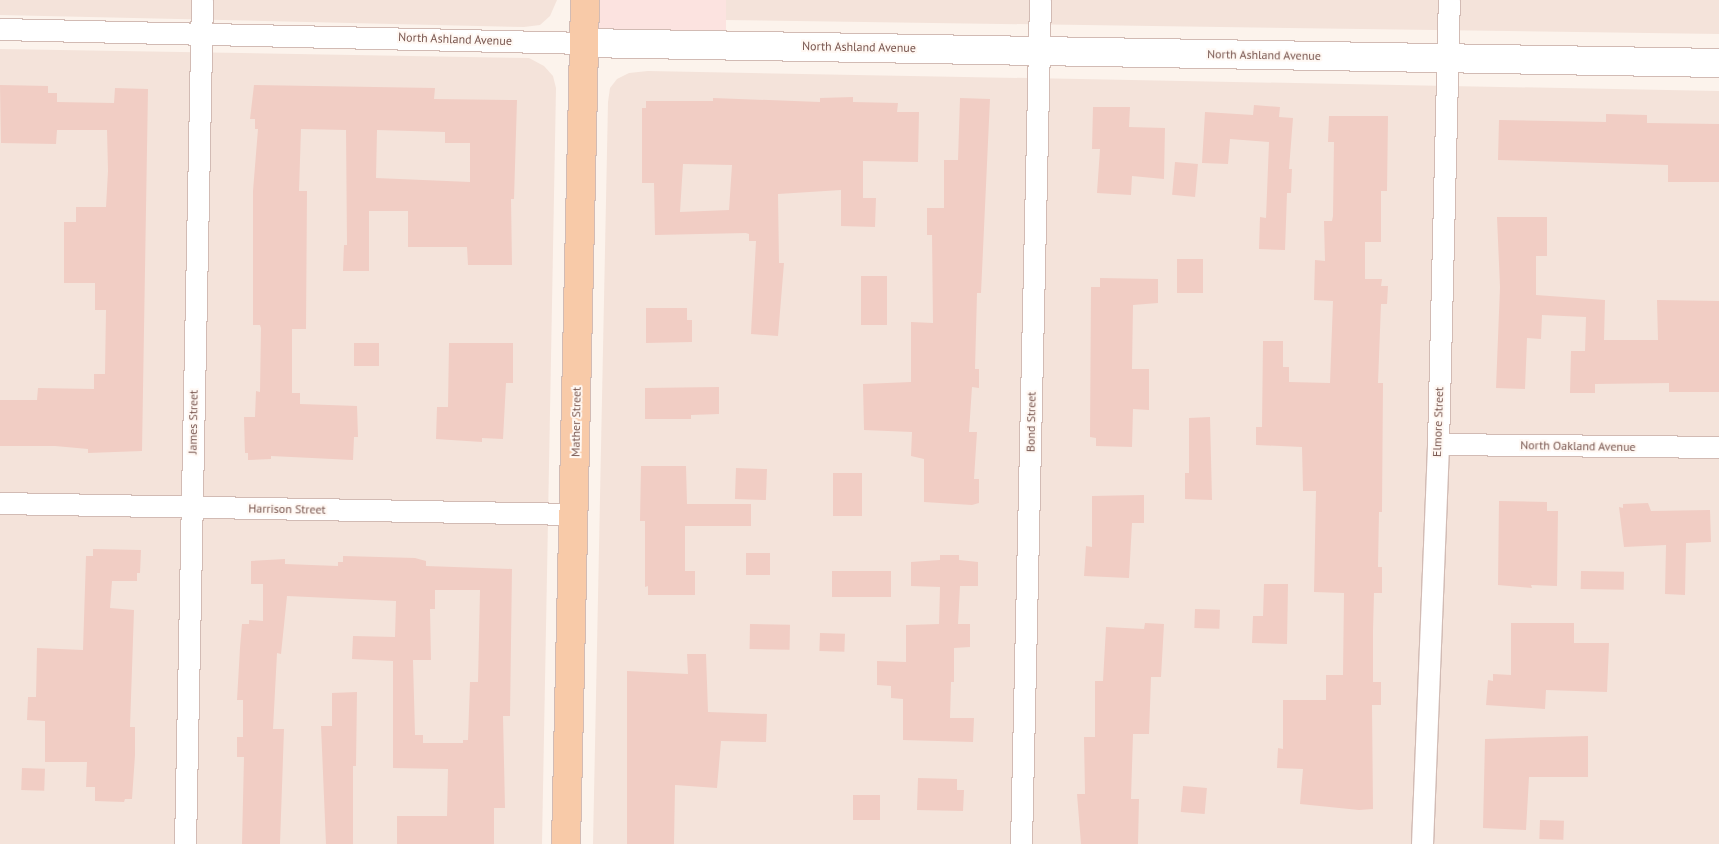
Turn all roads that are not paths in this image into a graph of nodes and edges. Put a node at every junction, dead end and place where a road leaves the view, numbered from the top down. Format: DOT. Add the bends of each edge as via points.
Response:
graph roads {
  1 [pos="202,0"];
  2 [pos="585,0"];
  3 [pos="1040,0"];
  4 [pos="1449,0"];
  5 [pos="0,29"];
  6 [pos="201,33"];
  7 [pos="584,43"];
  8 [pos="1039,51"];
  9 [pos="1447,58"];
  10 [pos="1719,62"];
  11 [pos="1438,444"];
  12 [pos="1719,447"];
  13 [pos="0,503"];
  14 [pos="192,507"];
  15 [pos="574,514"];
  16 [pos="185,844"];
  17 [pos="566,844"];
  18 [pos="1020,844"];
  19 [pos="1422,844"];
  1 -- 6 [label="street, James Street"];
  2 -- 7 [label="main road, Mather Street"];
  3 -- 8 [label="street, Bond Street"];
  4 -- 9 [label="street, Elmore Street"];
  5 -- 6 [label="street, North Ashland Avenue"];
  6 -- 7 [label="street, North Ashland Avenue"];
  6 -- 14 [label="street, James Street"];
  7 -- 8 [label="street, North Ashland Avenue"];
  7 -- 15 [label="main road, Mather Street"];
  8 -- 9 [label="street, North Ashland Avenue"];
  8 -- 18 [label="street, Bond Street"];
  9 -- 10 [label="street, North Ashland Avenue"];
  9 -- 11 [label="street, Elmore Street"];
  11 -- 12 [label="street, North Oakland Avenue"];
  11 -- 19 [label="street, Elmore Street"];
  13 -- 14 [label="street, Harrison Street"];
  14 -- 15 [label="street, Harrison Street"];
  14 -- 16 [label="street, James Street"];
  15 -- 17 [label="main road, Mather Street"];
}
